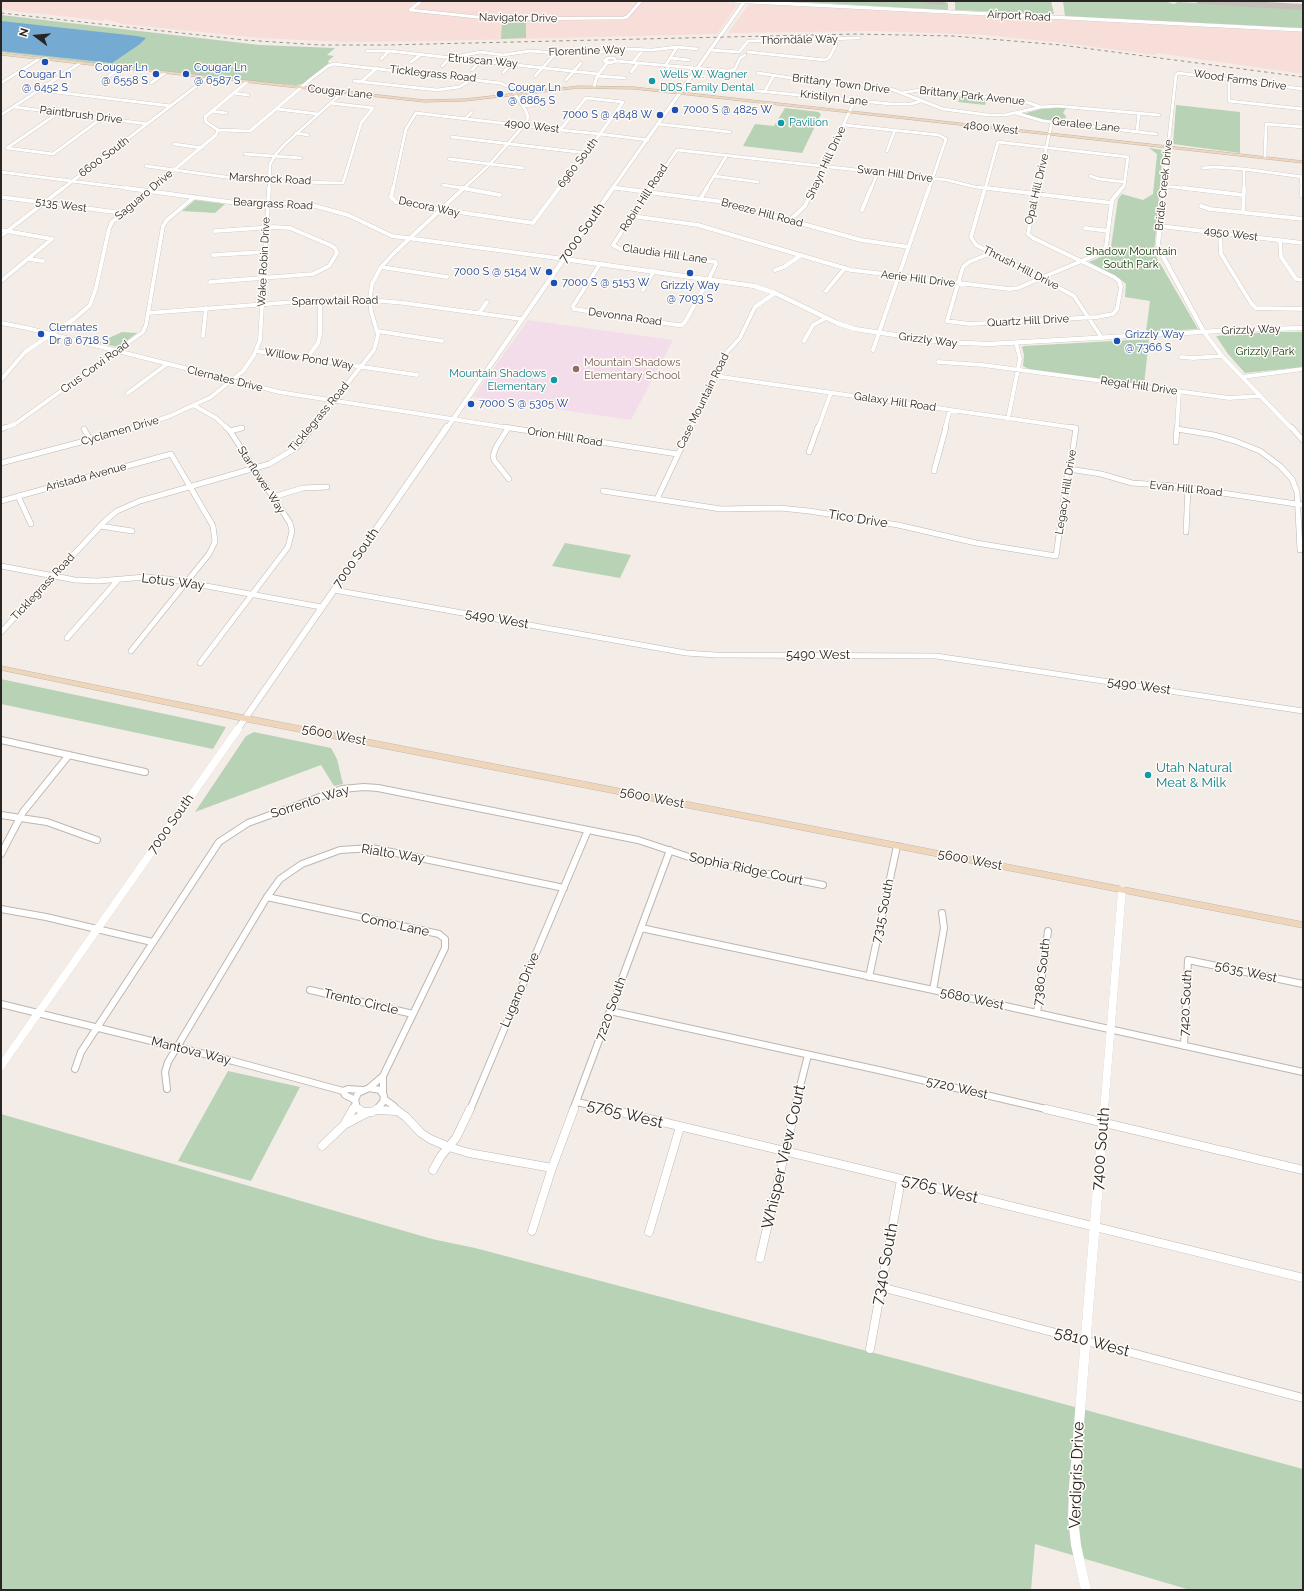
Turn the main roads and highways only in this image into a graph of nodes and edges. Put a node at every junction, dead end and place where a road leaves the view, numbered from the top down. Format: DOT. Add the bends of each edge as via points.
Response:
graph roads {
  1 [pos="1,54"];
  2 [pos="680,93"];
  3 [pos="1303,162"];
  4 [pos="1,668"];
  5 [pos="1303,925"];
  1 -- 2 [label="main road, Cougar Lane" via="437,101 594,87"];
  2 -- 3 [label="main road, 4800 West"];
  4 -- 5 [label="main road, 5600 West"];
}
